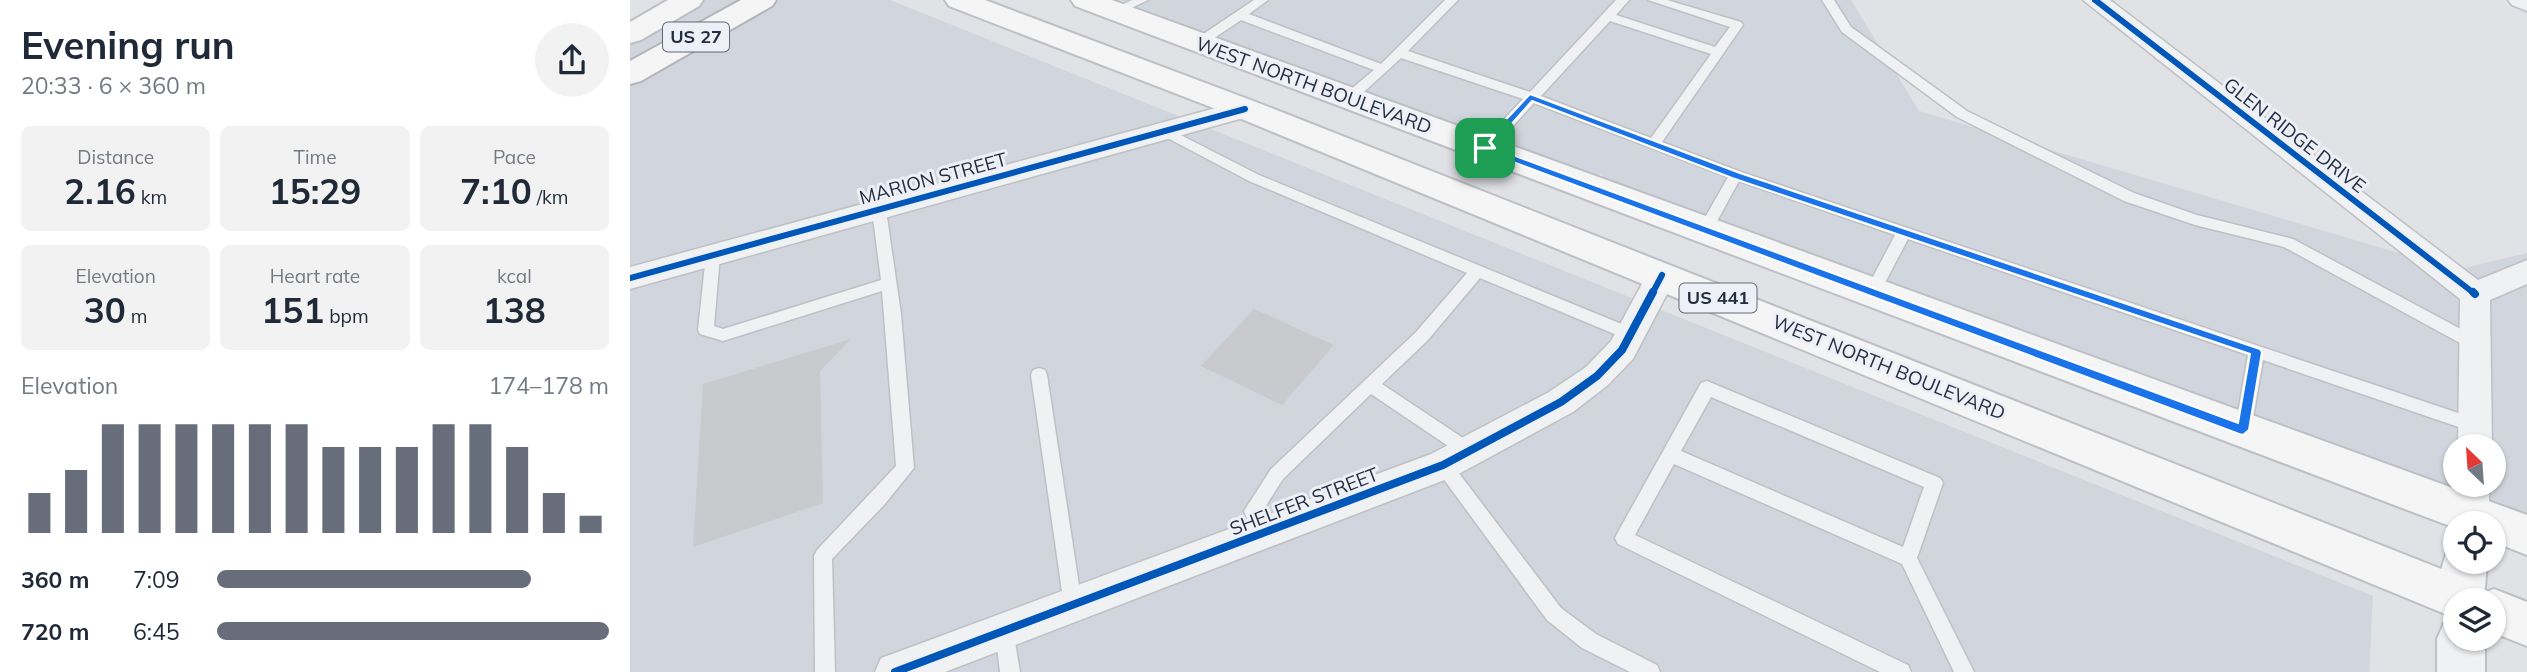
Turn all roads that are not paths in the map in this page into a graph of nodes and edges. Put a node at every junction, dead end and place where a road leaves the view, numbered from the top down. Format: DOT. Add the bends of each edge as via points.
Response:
graph roads {
  1 [pos="689,0"];
  2 [pos="762,0"];
  3 [pos="958,0"];
  4 [pos="1262,0"];
  5 [pos="1452,0"];
  6 [pos="1623,0"];
  7 [pos="1654,0"];
  8 [pos="1828,0"];
  9 [pos="2095,0"];
  10 [pos="2520,0"];
  11 [pos="1114,4"];
  12 [pos="2527,4"];
  13 [pos="1239,15"];
  14 [pos="1607,16"];
  15 [pos="630,34"];
  16 [pos="1200,42"];
  17 [pos="1718,52"];
  18 [pos="1400,53"];
  19 [pos="1383,69"];
  20 [pos="630,74"];
  21 [pos="1530,97"];
  22 [pos="1349,98"];
  23 [pos="1245,109"];
  24 [pos="1165,131"];
  25 [pos="1654,144"];
  26 [pos="1485,148"];
  27 [pos="1736,175"];
  28 [pos="1590,187"];
  29 [pos="878,210"];
  30 [pos="1705,230"];
  31 [pos="1904,232"];
  32 [pos="713,255"];
  33 [pos="1477,271"];
  34 [pos="2527,271"];
  35 [pos="1662,275"];
  36 [pos="630,278"];
  37 [pos="887,284"];
  38 [pos="1873,292"];
  39 [pos="2475,294"];
  40 [pos="1630,334"];
  41 [pos="2477,345"];
  42 [pos="2256,352"];
  43 [pos="1039,374"];
  44 [pos="1370,385"];
  45 [pos="2243,430"];
  46 [pos="2471,434"];
  47 [pos="2476,434"];
  48 [pos="1670,454"];
  49 [pos="1456,458"];
  50 [pos="2471,508"];
  51 [pos="1262,534"];
  52 [pos="2527,536"];
  53 [pos="1908,558"];
  54 [pos="2443,592"];
  55 [pos="1073,605"];
  56 [pos="2506,616"];
  57 [pos="2527,624"];
  58 [pos="1005,631"];
  59 [pos="2464,651"];
  60 [pos="825,672"];
  61 [pos="895,672"];
  62 [pos="1010,672"];
  63 [pos="1650,672"];
  64 [pos="1900,672"];
  65 [pos="1964,672"];
  66 [pos="2462,672"];
  1 -- 15 [label="main road"];
  2 -- 20 [label="main road, US 27"];
  3 -- 23 [label="main road, WEST NORTH BOULEVARD / US 441"];
  4 -- 13 [label="lane"];
  5 -- 18 [label="lane"];
  6 -- 14 [label="lane"];
  7 -- 17 [label="lane" via="1737,25"];
  8 -- 41 [label="lane" via="1846,29 1962,114 2129,197 2195,220 2288,243"];
  9 -- 39 [label="street, GLEN RIDGE DRIVE"];
  10 -- 12 [label="street"];
  11 -- 16 [label="main road, WEST NORTH BOULEVARD"];
  13 -- 16 [label="lane"];
  13 -- 19 [label="lane"];
  14 -- 17 [label="lane"];
  14 -- 21 [label="lane"];
  16 -- 22 [label="main road, WEST NORTH BOULEVARD"];
  17 -- 25 [label="lane"];
  18 -- 19 [label="lane"];
  18 -- 21 [label="lane"];
  19 -- 22 [label="lane"];
  21 -- 25 [label="lane"];
  21 -- 26 [label="lane"];
  22 -- 26 [label="main road, WEST NORTH BOULEVARD"];
  23 -- 24 [label="street, MARION STREET"];
  23 -- 28 [label="main road" via="1287,102 1310,104 1540,190"];
  23 -- 35 [label="main road, WEST NORTH BOULEVARD / US 441"];
  24 -- 29 [label="street, MARION STREET"];
  24 -- 33 [label="lane" via="1254,178"];
  25 -- 27 [label="lane"];
  26 -- 28 [label="main road, WEST NORTH BOULEVARD"];
  27 -- 30 [label="lane"];
  27 -- 31 [label="lane"];
  28 -- 30 [label="main road, WEST NORTH BOULEVARD"];
  29 -- 32 [label="street, MARION STREET"];
  29 -- 37 [label="lane"];
  30 -- 38 [label="main road, WEST NORTH BOULEVARD"];
  31 -- 38 [label="lane"];
  31 -- 42 [label="lane"];
  32 -- 36 [label="street, MARION STREET"];
  32 -- 37 [label="lane" via="706,330 713,334 723,335"];
  33 -- 40 [label="lane"];
  33 -- 44 [label="lane" via="1422,336"];
  34 -- 39 [label="street"];
  35 -- 40 [label="street, SHELFER STREET"];
  35 -- 54 [label="main road, WEST NORTH BOULEVARD / US 441"];
  37 -- 60 [label="lane" via="905,468 823,556"];
  38 -- 45 [label="main road, WEST NORTH BOULEVARD"];
  39 -- 41 [label="street"];
  40 -- 49 [label="street, SHELFER STREET" via="1622,350 1597,376 1561,402"];
  41 -- 47 [label="street"];
  42 -- 45 [label="lane"];
  42 -- 46 [label="lane"];
  43 -- 55 [label="lane"];
  44 -- 49 [label="lane"];
  44 -- 51 [label="lane" via="1277,474 1253,511"];
  45 -- 50 [label="main road, WEST NORTH BOULEVARD"];
  48 -- 53 [label="lane"];
  48 -- 53 [label="lane" via="1707,388 1934,483"];
  48 -- 64 [label="lane" via="1624,538"];
  49 -- 51 [label="street, SHELFER STREET"];
  49 -- 63 [label="lane" via="1553,614 1589,641"];
  50 -- 52 [label="main road, WEST NORTH BOULEVARD"];
  51 -- 55 [label="street, SHELFER STREET"];
  53 -- 65 [label="lane"];
  55 -- 58 [label="street, SHELFER STREET"];
  56 -- 57 [label="main road, WEST NORTH BOULEVARD / US 441"];
  58 -- 61 [label="street, SHELFER STREET"];
  58 -- 62 [label="lane"];
  59 -- 66 [label="street"];
}
